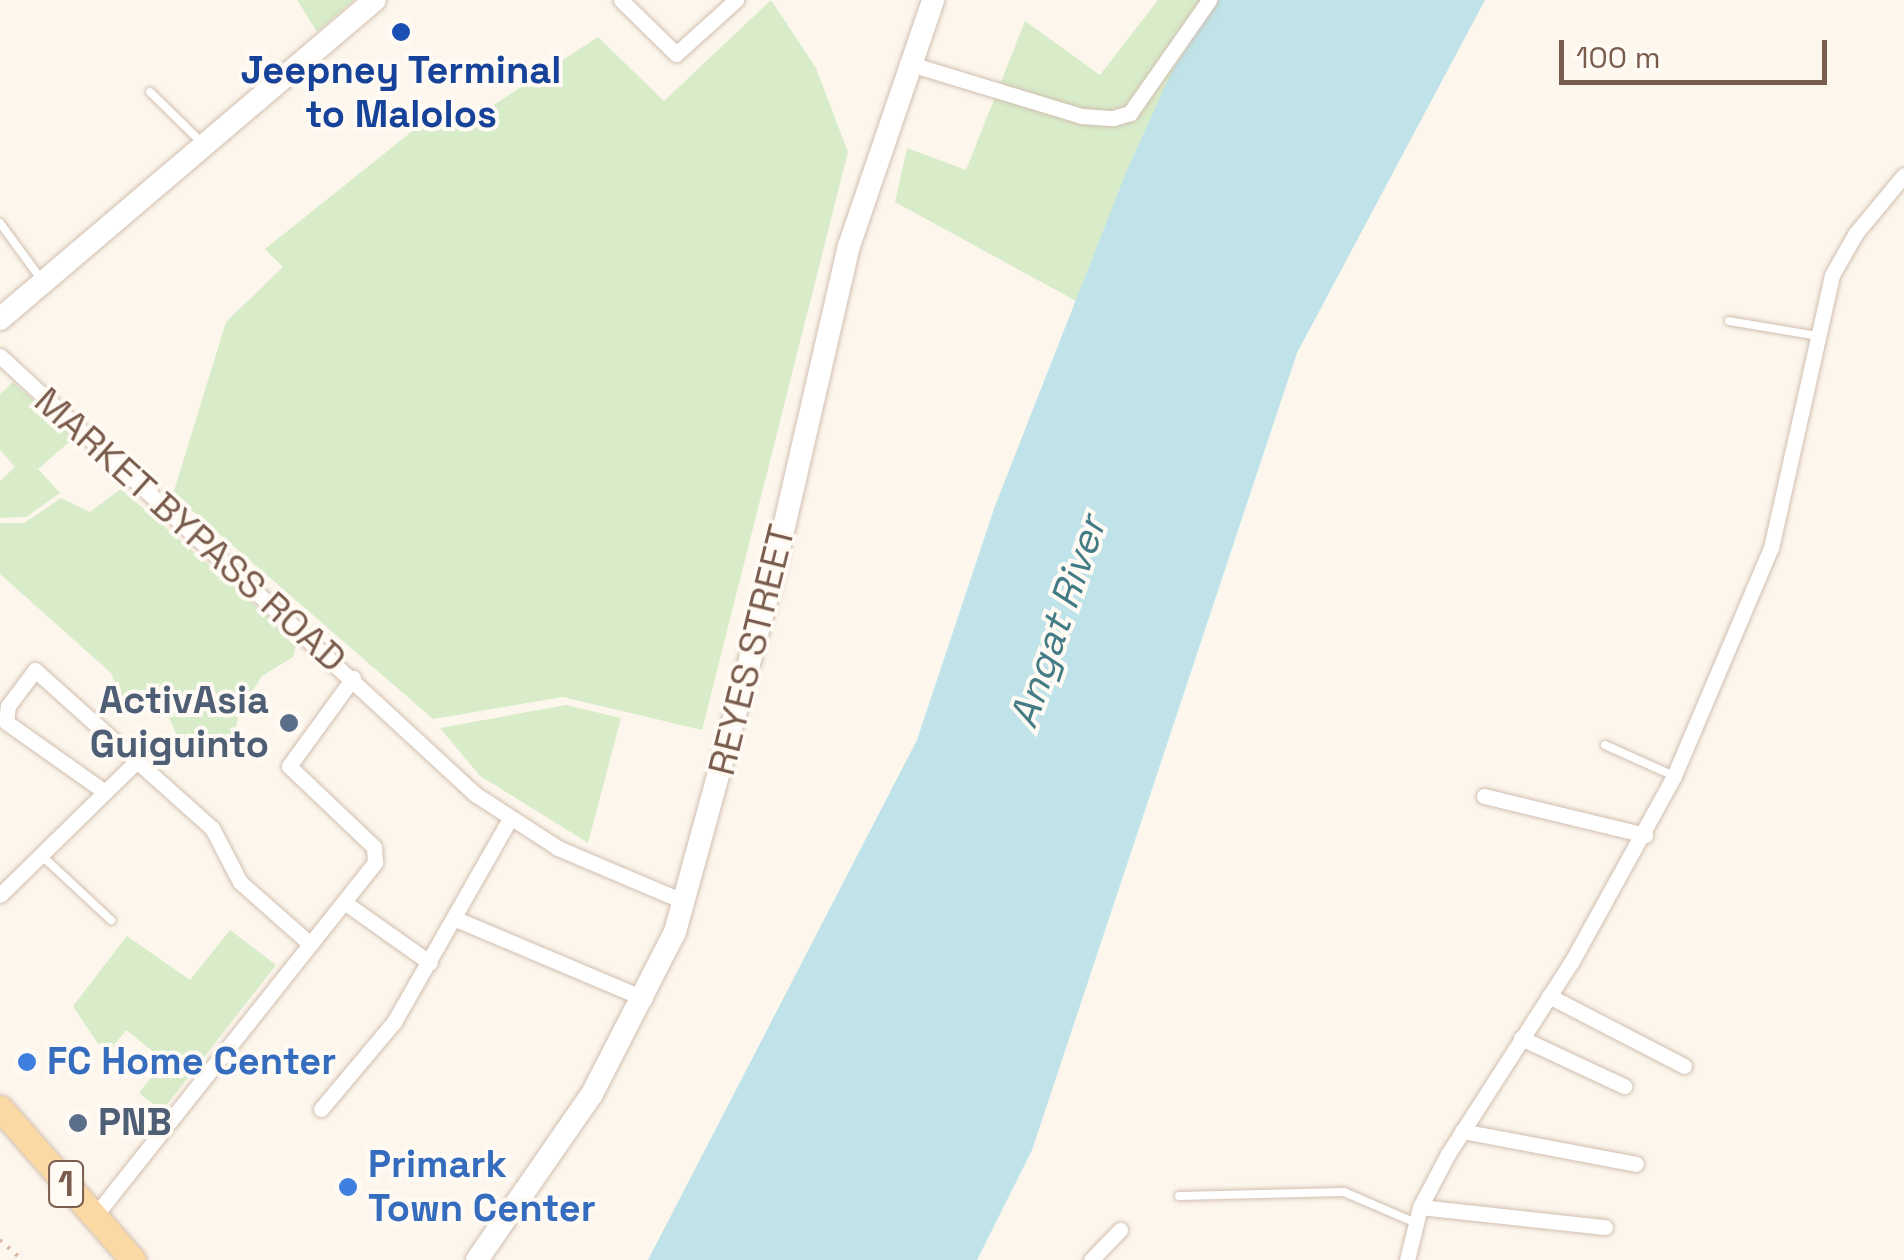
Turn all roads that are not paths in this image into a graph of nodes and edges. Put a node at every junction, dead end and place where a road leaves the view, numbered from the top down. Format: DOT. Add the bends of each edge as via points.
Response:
graph roads {
  1 [pos="375,0"];
  2 [pos="620,0"];
  3 [pos="736,0"];
  4 [pos="933,0"];
  5 [pos="1209,0"];
  6 [pos="907,63"];
  7 [pos="150,92"];
  8 [pos="204,145"];
  9 [pos="1904,174"];
  10 [pos="0,223"];
  11 [pos="44,282"];
  12 [pos="0,318"];
  13 [pos="1729,321"];
  14 [pos="1818,336"];
  15 [pos="0,356"];
  16 [pos="354,678"];
  17 [pos="1605,745"];
  18 [pos="138,760"];
  19 [pos="1674,776"];
  20 [pos="105,792"];
  21 [pos="1484,796"];
  22 [pos="510,819"];
  23 [pos="1645,836"];
  24 [pos="40,855"];
  25 [pos="0,895"];
  26 [pos="683,901"];
  27 [pos="344,902"];
  28 [pos="456,919"];
  29 [pos="111,920"];
  30 [pos="309,943"];
  31 [pos="430,963"];
  32 [pos="1549,996"];
  33 [pos="645,999"];
  34 [pos="1521,1038"];
  35 [pos="1684,1066"];
  36 [pos="1624,1086"];
  37 [pos="321,1109"];
  38 [pos="5,1124"];
  39 [pos="1462,1131"];
  40 [pos="1636,1164"];
  41 [pos="1179,1196"];
  42 [pos="1418,1215"];
  43 [pos="94,1217"];
  44 [pos="1605,1227"];
  45 [pos="1120,1230"];
  46 [pos="133,1260"];
  47 [pos="477,1260"];
  48 [pos="1090,1260"];
  49 [pos="1407,1260"];
  1 -- 8 [label="street"];
  2 -- 3 [label="street" via="676,54"];
  4 -- 6 [label="street, REYES STREET"];
  5 -- 6 [label="street" via="1130,113 1113,118 1081,116"];
  6 -- 26 [label="street, REYES STREET" via="849,246 772,579"];
  7 -- 8 [label="lane"];
  8 -- 11 [label="street"];
  9 -- 14 [label="street" via="1846,248 1832,275"];
  10 -- 11 [label="lane"];
  11 -- 12 [label="street"];
  13 -- 14 [label="lane"];
  14 -- 19 [label="street" via="1771,548"];
  15 -- 16 [label="street, MARKET BYPASS ROAD"];
  16 -- 22 [label="street" via="431,756"];
  16 -- 27 [label="street, MARKET BYPASS ROAD" via="289,766 378,854"];
  17 -- 19 [label="lane"];
  18 -- 20 [label="street"];
  18 -- 20 [label="street" via="36,670 8,706 6,722"];
  18 -- 30 [label="street" via="212,828 240,882"];
  19 -- 23 [label="street"];
  20 -- 24 [label="street"];
  21 -- 23 [label="street"];
  22 -- 26 [label="street" via="609,873"];
  22 -- 28 [label="street"];
  23 -- 32 [label="street"];
  24 -- 25 [label="street"];
  24 -- 29 [label="lane"];
  26 -- 33 [label="street, REYES STREET"];
  27 -- 30 [label="street, MARKET BYPASS ROAD"];
  27 -- 31 [label="street"];
  28 -- 31 [label="street"];
  28 -- 33 [label="street"];
  30 -- 43 [label="street, MARKET BYPASS ROAD"];
  31 -- 37 [label="street" via="394,1022"];
  32 -- 34 [label="street"];
  32 -- 35 [label="street"];
  33 -- 47 [label="street, REYES STREET" via="566,1134"];
  34 -- 36 [label="street"];
  34 -- 39 [label="street"];
  38 -- 43 [label="main road, 1"];
  39 -- 40 [label="street"];
  39 -- 42 [label="street"];
  41 -- 42 [label="lane" via="1344,1192"];
  42 -- 44 [label="street"];
  42 -- 49 [label="street"];
  43 -- 46 [label="main road, 1"];
  45 -- 48 [label="street"];
}
